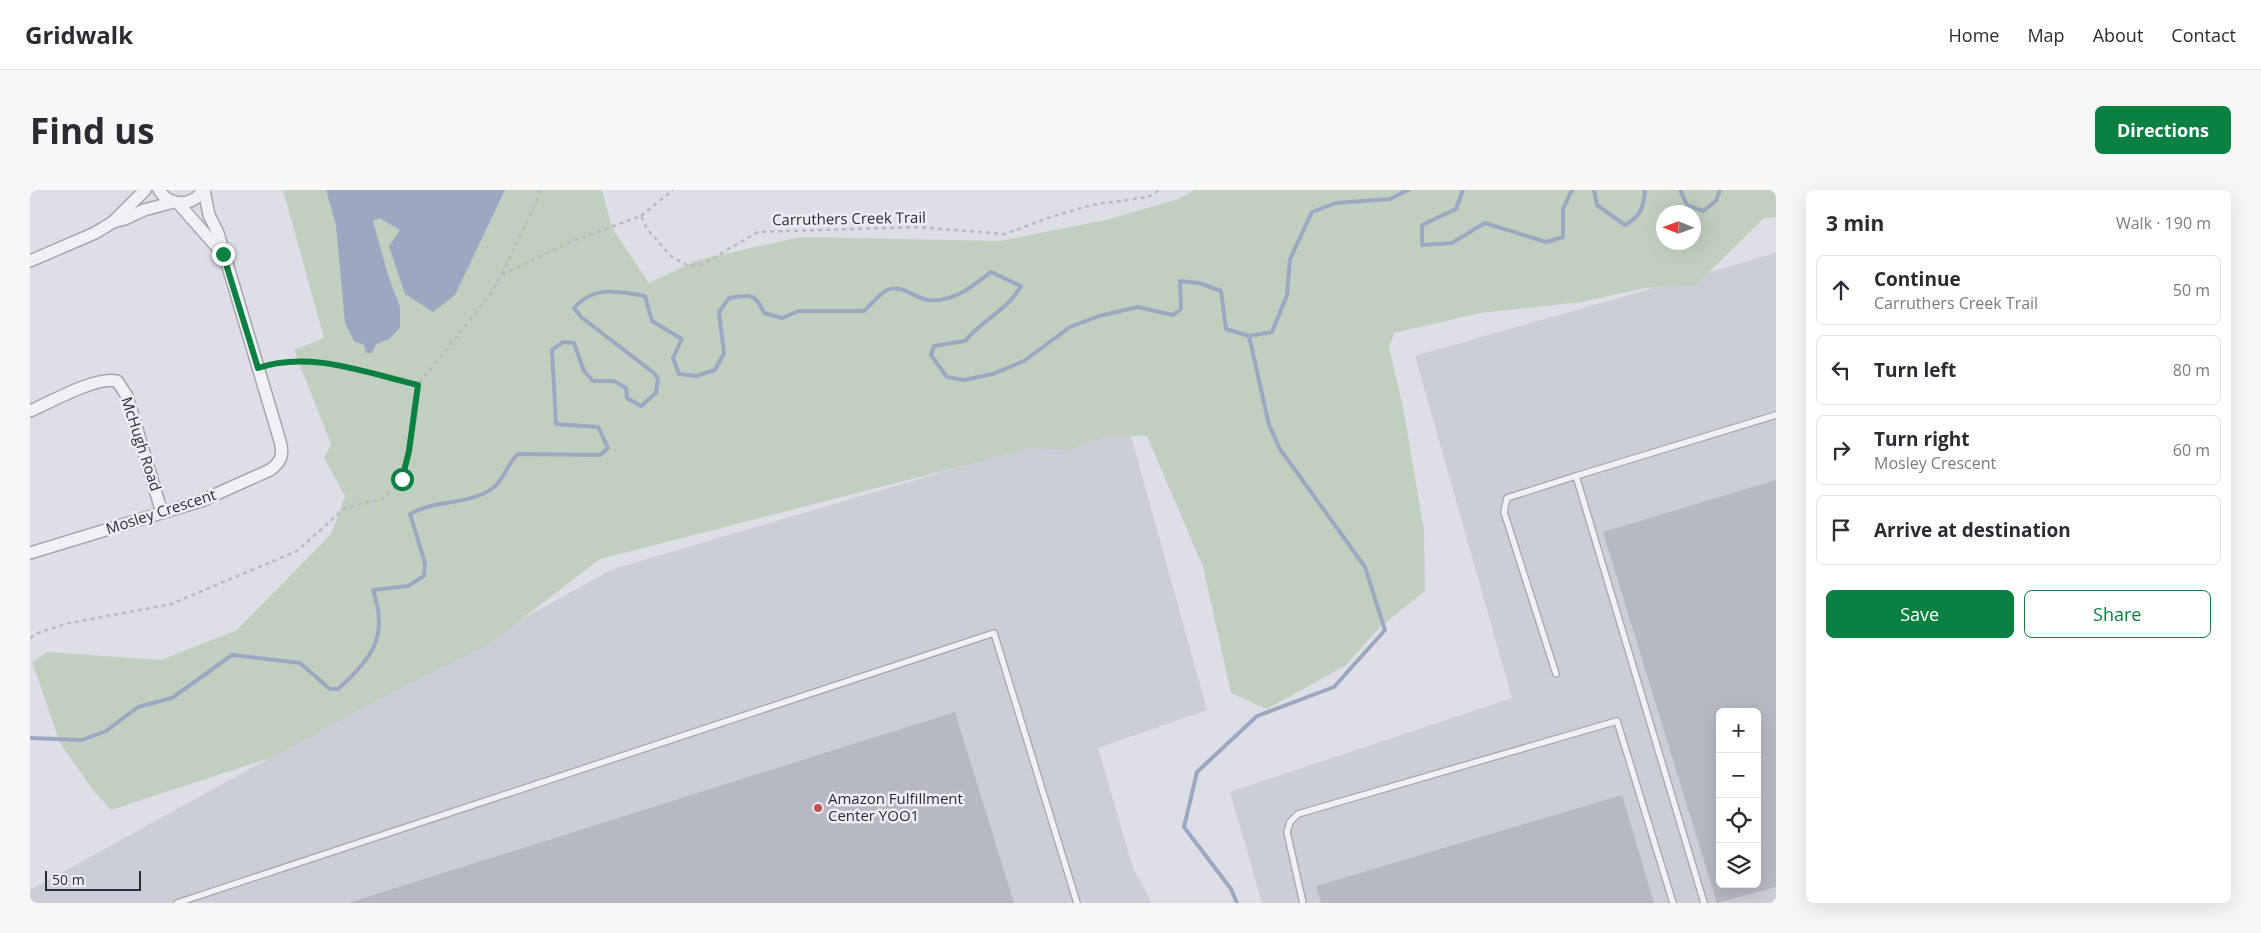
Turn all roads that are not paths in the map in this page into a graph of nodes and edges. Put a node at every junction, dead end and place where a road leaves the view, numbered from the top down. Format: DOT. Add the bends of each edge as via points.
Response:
graph roads {
  1 [pos="145,190"];
  2 [pos="160,190"];
  3 [pos="204,190"];
  4 [pos="176,202"];
  5 [pos="113,222"];
  6 [pos="223,254"];
  7 [pos="30,261"];
  8 [pos="30,411"];
  9 [pos="1776,415"];
  10 [pos="1576,476"];
  11 [pos="162,513"];
  12 [pos="30,553"];
  13 [pos="1556,674"];
  14 [pos="176,903"];
  15 [pos="1077,903"];
  16 [pos="1303,903"];
  17 [pos="1673,903"];
  18 [pos="1704,903"];
  1 -- 5 [label="street"];
  2 -- 4 [label="street, Mosley Crescent" via="166,198"];
  3 -- 4 [label="street" via="190,201"];
  3 -- 6 [label="street, Mosley Crescent"];
  4 -- 5 [label="street"];
  4 -- 6 [label="street, Mosley Crescent"];
  5 -- 7 [label="street"];
  6 -- 11 [label="street, Mosley Crescent" via="283,452 279,463 270,470 201,501"];
  8 -- 11 [label="street, McHugh Road" via="95,384 118,381 127,396"];
  9 -- 10 [label="lane"];
  10 -- 13 [label="lane" via="1507,498 1504,512"];
  10 -- 18 [label="lane"];
  11 -- 12 [label="street, Mosley Crescent"];
  14 -- 15 [label="lane" via="994,633"];
  16 -- 17 [label="lane" via="1287,832 1290,822 1298,814 1617,721"];
}
